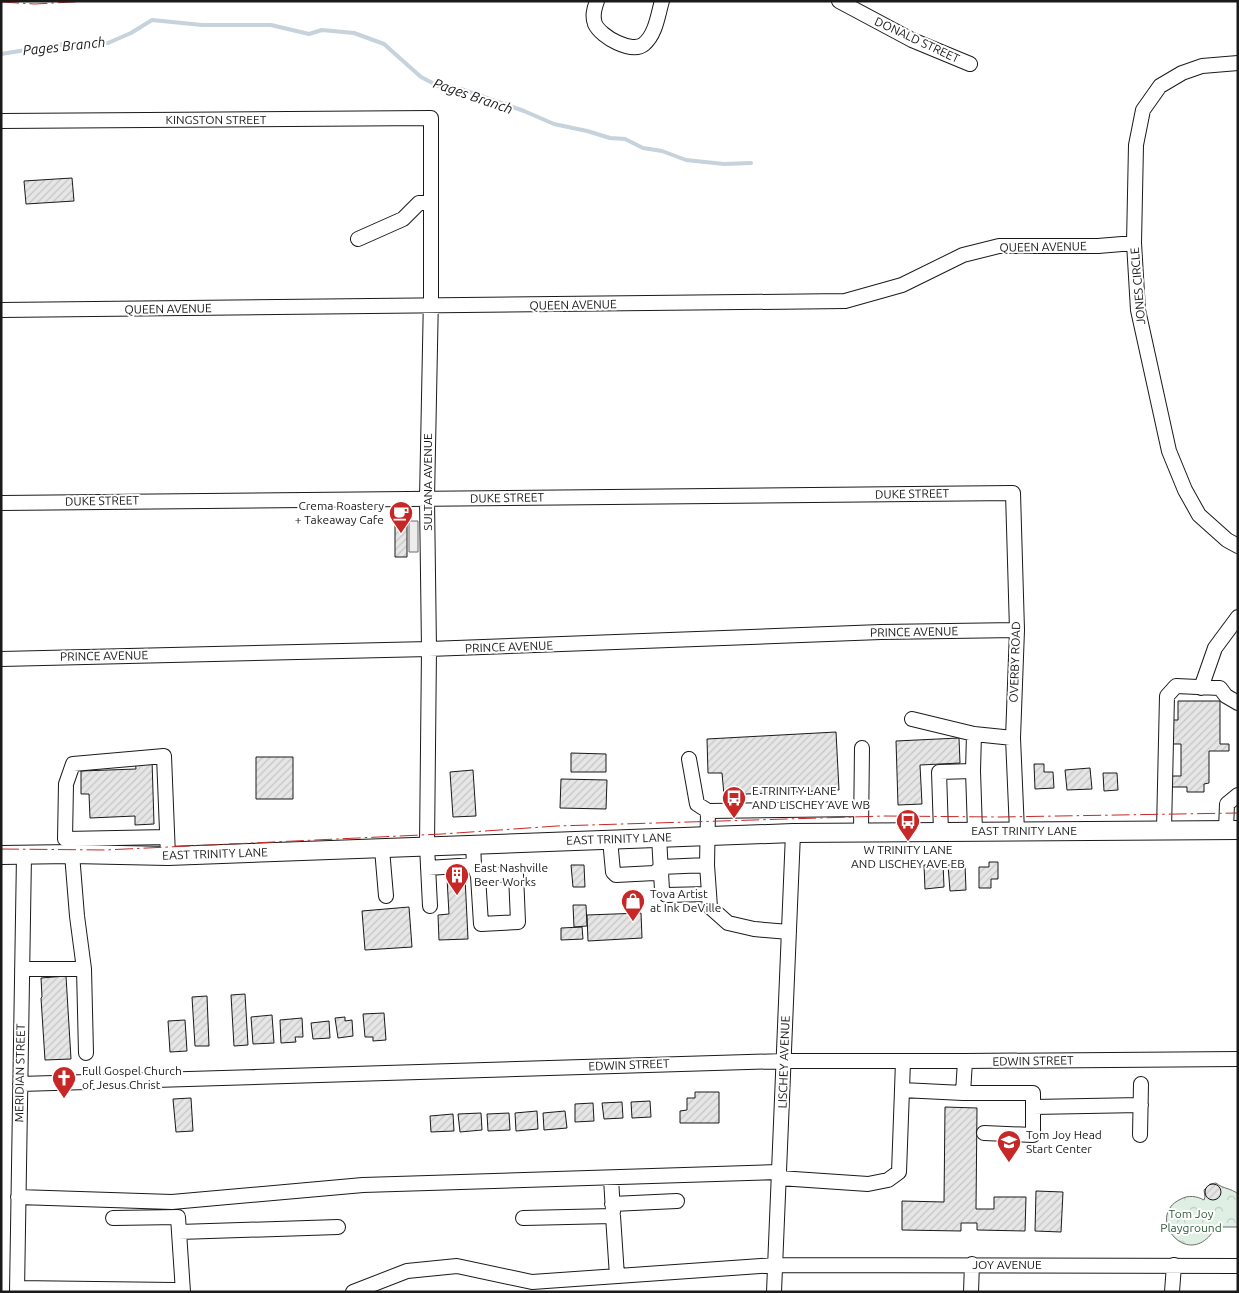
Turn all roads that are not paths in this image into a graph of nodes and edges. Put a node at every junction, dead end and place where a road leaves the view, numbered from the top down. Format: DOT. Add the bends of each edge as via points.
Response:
graph roads {
  1 [pos="596,1"];
  2 [pos="662,1"];
  3 [pos="838,1"];
  4 [pos="1238,63"];
  5 [pos="970,64"];
  6 [pos="431,118"];
  7 [pos="1,121"];
  8 [pos="431,202"];
  9 [pos="358,238"];
  10 [pos="1134,243"];
  11 [pos="431,306"];
  12 [pos="1,310"];
  13 [pos="1013,492"];
  14 [pos="427,499"];
  15 [pos="1,502"];
  16 [pos="1238,546"];
  17 [pos="1238,617"];
  18 [pos="1017,630"];
  19 [pos="429,649"];
  20 [pos="1,659"];
  21 [pos="1201,688"];
  22 [pos="1238,703"];
  23 [pos="912,718"];
  24 [pos="974,734"];
  25 [pos="1013,738"];
  26 [pos="862,748"];
  27 [pos="689,759"];
  28 [pos="973,771"];
  29 [pos="1238,795"];
  30 [pos="861,809"];
  31 [pos="708,811"];
  32 [pos="1164,830"];
  33 [pos="1232,830"];
  34 [pos="974,831"];
  35 [pos="1017,831"];
  36 [pos="861,832"];
  37 [pos="941,832"];
  38 [pos="793,833"];
  39 [pos="707,835"];
  40 [pos="167,837"];
  41 [pos="659,838"];
  42 [pos="610,839"];
  43 [pos="473,844"];
  44 [pos="427,846"];
  45 [pos="382,849"];
  46 [pos="72,854"];
  47 [pos="1,855"];
  48 [pos="24,855"];
  49 [pos="168,856"];
  50 [pos="707,865"];
  51 [pos="661,867"];
  52 [pos="428,868"];
  53 [pos="709,894"];
  54 [pos="386,896"];
  55 [pos="430,906"];
  56 [pos="789,932"];
  57 [pos="22,969"];
  58 [pos="84,969"];
  59 [pos="86,1053"];
  60 [pos="1238,1059"];
  61 [pos="784,1061"];
  62 [pos="903,1061"];
  63 [pos="965,1062"];
  64 [pos="20,1084"];
  65 [pos="1141,1084"];
  66 [pos="902,1090"];
  67 [pos="964,1092"];
  68 [pos="1140,1105"];
  69 [pos="1033,1107"];
  70 [pos="984,1133"];
  71 [pos="1140,1135"];
  72 [pos="779,1175"];
  73 [pos="611,1178"];
  74 [pos="18,1197"];
  75 [pos="677,1201"];
  76 [pos="613,1210"];
  77 [pos="113,1218"];
  78 [pos="523,1218"];
  79 [pos="338,1227"];
  80 [pos="179,1232"];
  81 [pos="972,1264"];
  82 [pos="775,1265"];
  83 [pos="1174,1265"];
  84 [pos="1238,1266"];
  85 [pos="617,1276"];
  86 [pos="367,1289"];
  87 [pos="17,1290"];
  88 [pos="181,1292"];
  89 [pos="353,1292"];
  90 [pos="774,1292"];
  91 [pos="971,1292"];
  92 [pos="1172,1292"];
  1 -- 2 [label="street" via="593,16 600,32 632,47 644,45 652,34"];
  3 -- 5 [label="street, DONALD STREET" via="912,40"];
  4 -- 10 [label="street, JONES CIRCLE" via="1202,66 1182,73 1160,86 1144,110 1136,145"];
  6 -- 7 [label="street, KINGSTON STREET"];
  6 -- 8 [label="street, SULTANA AVENUE"];
  8 -- 9 [label="street" via="419,203 403,219"];
  8 -- 11 [label="street, SULTANA AVENUE"];
  10 -- 11 [label="street, QUEEN AVENUE" via="999,246 963,255 902,285 845,302"];
  10 -- 16 [label="street, JONES CIRCLE" via="1138,310 1169,451 1199,515"];
  11 -- 12 [label="street, QUEEN AVENUE"];
  11 -- 14 [label="street, SULTANA AVENUE"];
  13 -- 14 [label="street, DUKE STREET"];
  13 -- 18 [label="street, OVERBY ROAD"];
  14 -- 15 [label="street, DUKE STREET"];
  14 -- 19 [label="street, SULTANA AVENUE"];
  17 -- 21 [label="street" via="1215,648"];
  18 -- 19 [label="street, PRINCE AVENUE"];
  18 -- 25 [label="street, OVERBY ROAD"];
  19 -- 20 [label="street, PRINCE AVENUE"];
  19 -- 44 [label="street, SULTANA AVENUE"];
  21 -- 22 [label="street" via="1220,688"];
  21 -- 32 [label="street" via="1176,686 1167,696"];
  23 -- 24 [label="street"];
  24 -- 25 [label="street"];
  24 -- 28 [label="street"];
  25 -- 35 [label="street, OVERBY ROAD"];
  26 -- 30 [label="street"];
  27 -- 31 [label="street" via="697,804"];
  28 -- 34 [label="street"];
  28 -- 37 [label="street" via="939,772"];
  29 -- 33 [label="street" via="1227,804"];
  30 -- 31 [label="street"];
  30 -- 36 [label="street"];
  31 -- 39 [label="street"];
  32 -- 33 [label="main road, EAST TRINITY LANE"];
  32 -- 35 [label="main road, EAST TRINITY LANE"];
  34 -- 35 [label="main road, EAST TRINITY LANE"];
  34 -- 37 [label="main road, EAST TRINITY LANE"];
  36 -- 37 [label="main road, EAST TRINITY LANE"];
  36 -- 38 [label="main road, EAST TRINITY LANE"];
  38 -- 39 [label="main road, EAST TRINITY LANE"];
  38 -- 56 [label="street, LISCHEY AVENUE"];
  39 -- 41 [label="main road, EAST TRINITY LANE"];
  39 -- 50 [label="street"];
  40 -- 40 [label="street" via="164,756 73,764 66,784 65,839"];
  40 -- 49 [label="street"];
  41 -- 42 [label="main road, EAST TRINITY LANE"];
  41 -- 51 [label="street"];
  42 -- 43 [label="main road, EAST TRINITY LANE"];
  42 -- 51 [label="street" via="616,875 655,873"];
  43 -- 44 [label="main road, EAST TRINITY LANE"];
  43 -- 52 [label="street" via="476,870"];
  44 -- 45 [label="main road, EAST TRINITY LANE"];
  44 -- 52 [label="street, SULTANA AVENUE"];
  45 -- 49 [label="main road, EAST TRINITY LANE"];
  45 -- 54 [label="street"];
  46 -- 48 [label="main road, EAST TRINITY LANE"];
  46 -- 49 [label="main road, EAST TRINITY LANE"];
  46 -- 58 [label="street"];
  47 -- 48 [label="main road, EAST TRINITY LANE"];
  48 -- 57 [label="street, MERIDIAN STREET"];
  50 -- 51 [label="street"];
  50 -- 53 [label="street"];
  51 -- 53 [label="street" via="662,890 666,895"];
  52 -- 55 [label="street, SULTANA AVENUE"];
  53 -- 56 [label="street" via="710,907 728,923"];
  56 -- 61 [label="street, LISCHEY AVENUE"];
  57 -- 58 [label="street"];
  57 -- 64 [label="street, MERIDIAN STREET"];
  58 -- 59 [label="street"];
  60 -- 63 [label="street, EDWIN STREET"];
  61 -- 62 [label="street, EDWIN STREET"];
  61 -- 64 [label="street, EDWIN STREET"];
  61 -- 72 [label="street, LISCHEY AVENUE"];
  62 -- 63 [label="street, EDWIN STREET"];
  62 -- 66 [label="street"];
  63 -- 67 [label="street"];
  64 -- 74 [label="street, MERIDIAN STREET"];
  65 -- 68 [label="street"];
  66 -- 67 [label="street"];
  66 -- 72 [label="street" via="899,1172 888,1180 868,1184"];
  67 -- 69 [label="street" via="1033,1093"];
  68 -- 69 [label="street"];
  68 -- 71 [label="street"];
  69 -- 70 [label="street" via="1033,1135"];
  72 -- 73 [label="street"];
  72 -- 82 [label="street, LISCHEY AVENUE"];
  73 -- 74 [label="street" via="363,1185 172,1202"];
  73 -- 76 [label="street"];
  74 -- 87 [label="street, MERIDIAN STREET"];
  75 -- 76 [label="street"];
  76 -- 78 [label="street"];
  76 -- 85 [label="street"];
  77 -- 80 [label="street" via="178,1217"];
  79 -- 80 [label="street"];
  80 -- 88 [label="street"];
  81 -- 82 [label="street, JOY AVENUE"];
  81 -- 83 [label="street, JOY AVENUE"];
  81 -- 91 [label="street"];
  82 -- 85 [label="street, JOY AVENUE"];
  82 -- 90 [label="street, LISCHEY AVENUE"];
  83 -- 84 [label="street, JOY AVENUE"];
  83 -- 92 [label="street"];
  85 -- 86 [label="street, JOY AVENUE" via="532,1282 457,1266 407,1271"];
  86 -- 89 [label="street, JOY AVENUE"];
  87 -- 88 [label="street"];
}
